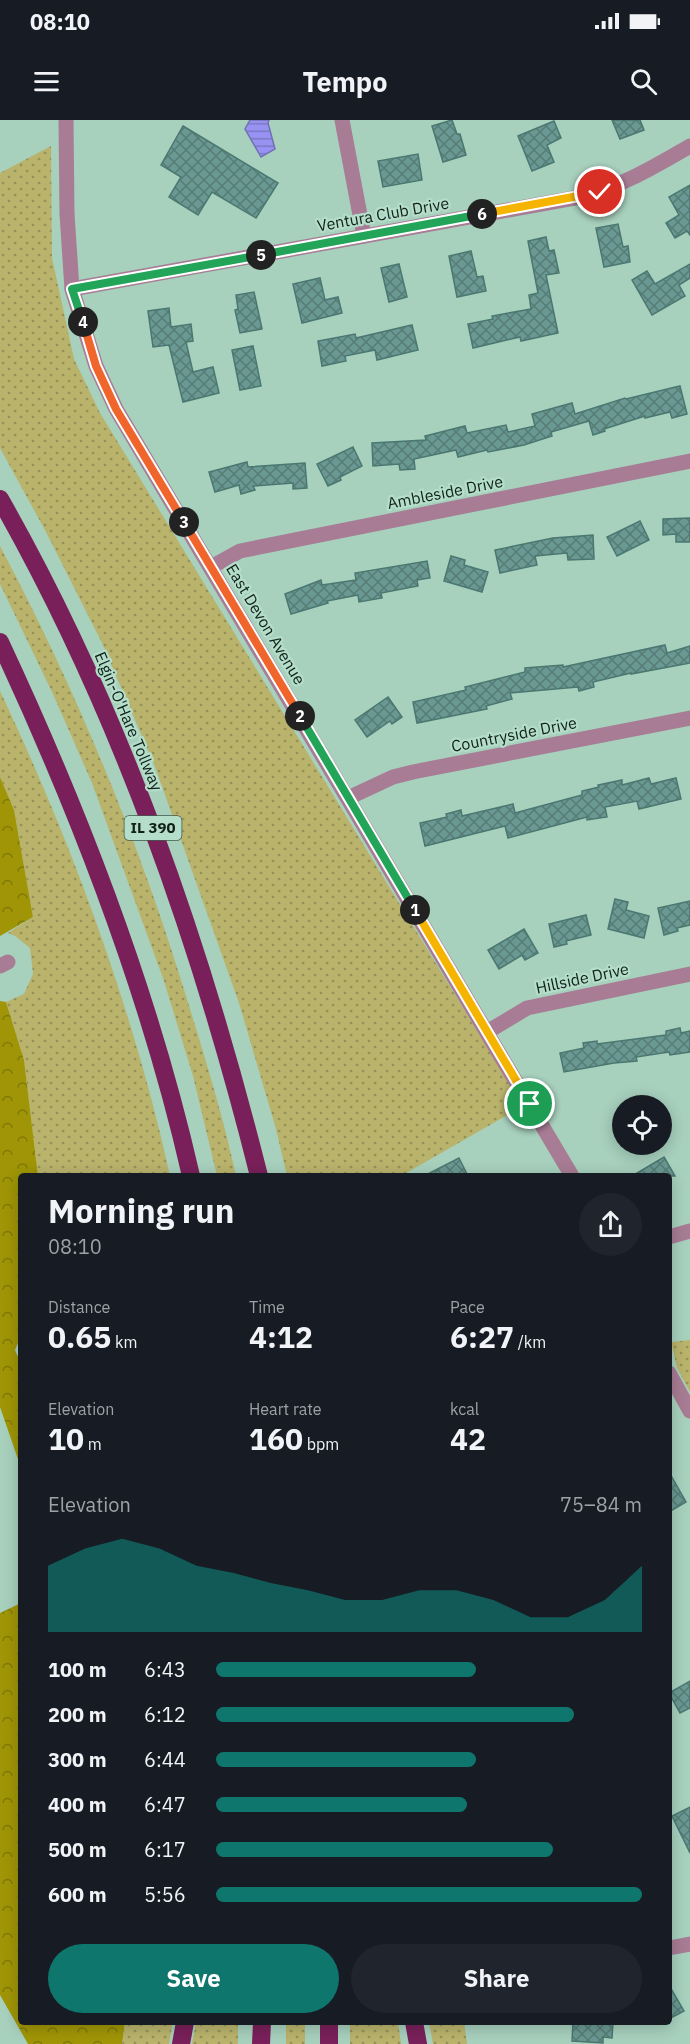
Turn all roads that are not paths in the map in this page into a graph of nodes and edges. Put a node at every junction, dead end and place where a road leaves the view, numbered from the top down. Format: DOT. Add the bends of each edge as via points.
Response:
graph roads {
  1 [pos="66,120"];
  2 [pos="342,120"];
  3 [pos="690,146"];
  4 [pos="364,236"];
  5 [pos="72,289"];
  6 [pos="690,461"];
  7 [pos="0,499"];
  8 [pos="211,567"];
  9 [pos="0,642"];
  10 [pos="690,718"];
  11 [pos="348,798"];
  12 [pos="690,974"];
  13 [pos="487,1032"];
  14 [pos="189,1173"];
  15 [pos="258,1173"];
  16 [pos="570,1173"];
  17 [pos="690,1231"];
  18 [pos="672,1236"];
  19 [pos="672,1378"];
  20 [pos="690,1411"];
  21 [pos="690,1944"];
  22 [pos="672,1947"];
  23 [pos="184,2025"];
  24 [pos="261,2025"];
  25 [pos="328,2025"];
  26 [pos="415,2025"];
  27 [pos="181,2044"];
  28 [pos="261,2044"];
  29 [pos="329,2044"];
  30 [pos="418,2044"];
  1 -- 5 [label="street, East Devon Avenue"];
  2 -- 4 [label="street"];
  3 -- 4 [label="street, Ventura Club Drive" via="636,177 600,192"];
  4 -- 5 [label="street, Ventura Club Drive"];
  5 -- 8 [label="street, East Devon Avenue" via="96,366 116,409"];
  6 -- 8 [label="street, Ambleside Drive" via="240,551"];
  7 -- 15 [label="highway, Elgin-O'Hare Tollway / IL 390" via="75,645 158,841 213,1004"];
  8 -- 11 [label="street, East Devon Avenue"];
  9 -- 14 [label="highway" via="109,901 151,1029"];
  10 -- 11 [label="street, Countryside Drive" via="393,777"];
  11 -- 13 [label="street, East Devon Avenue"];
  12 -- 13 [label="street, Hillside Drive" via="527,1008"];
  13 -- 16 [label="street, East Devon Avenue"];
  17 -- 18 [label="street"];
  19 -- 20 [label="street"];
  21 -- 22 [label="street"];
  23 -- 27 [label="highway"];
  24 -- 28 [label="highway"];
  25 -- 29 [label="highway"];
  26 -- 30 [label="highway"];
}
